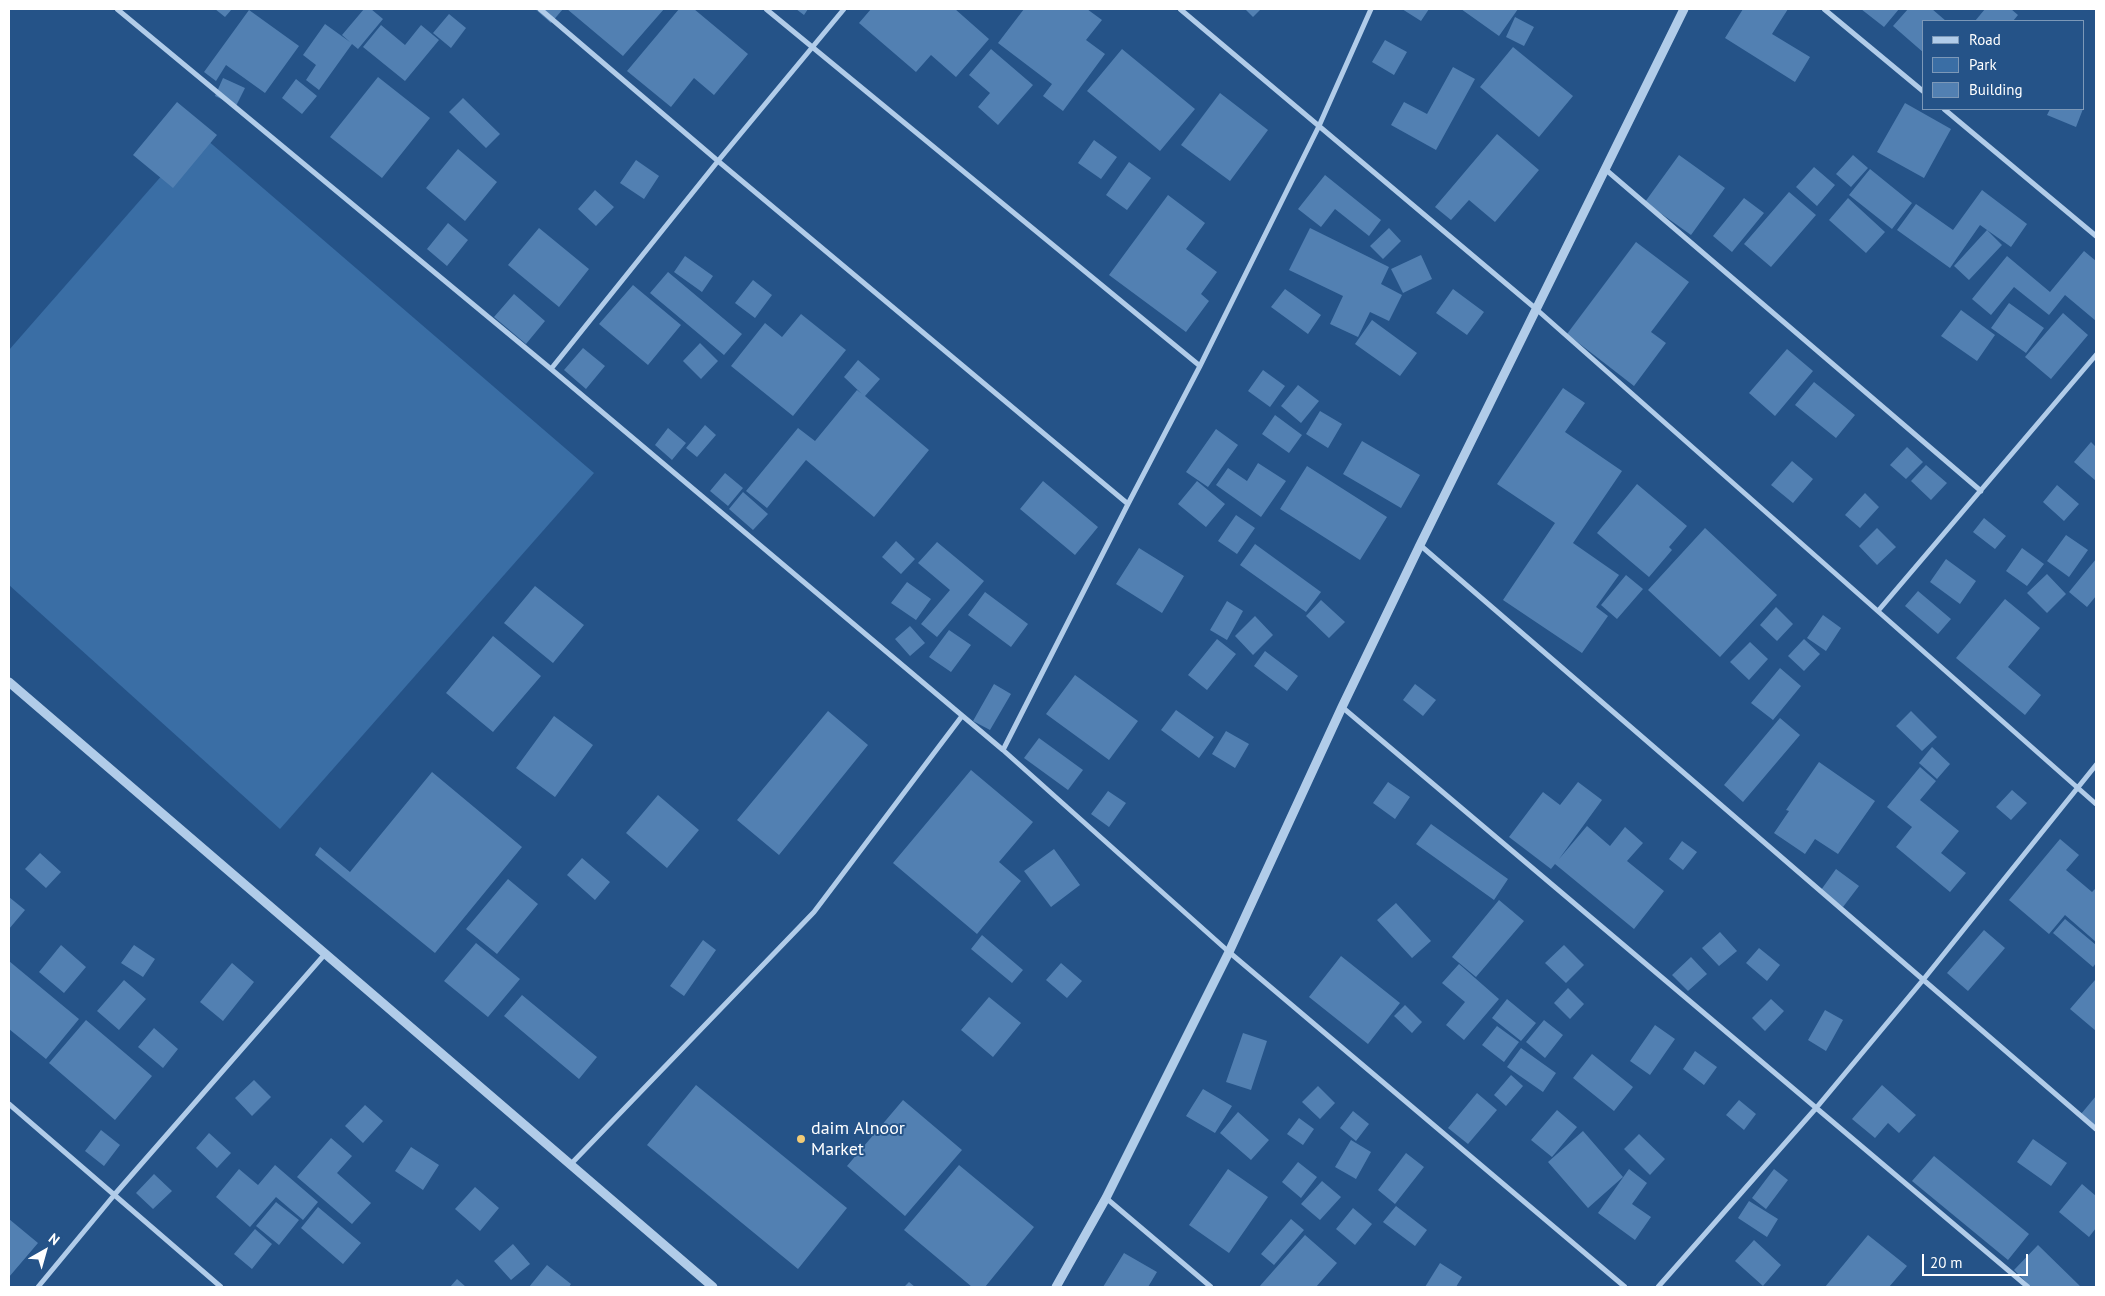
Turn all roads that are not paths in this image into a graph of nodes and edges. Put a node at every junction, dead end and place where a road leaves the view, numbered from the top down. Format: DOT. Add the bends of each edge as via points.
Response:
graph roads {
  1 [pos="117,9"];
  2 [pos="540,9"];
  3 [pos="766,9"];
  4 [pos="844,9"];
  5 [pos="1180,9"];
  6 [pos="1371,9"];
  7 [pos="1684,9"];
  8 [pos="1824,9"];
  9 [pos="811,48"];
  10 [pos="1922,90"];
  11 [pos="1945,110"];
  12 [pos="1319,126"];
  13 [pos="718,161"];
  14 [pos="1605,169"];
  15 [pos="2096,236"];
  16 [pos="1535,308"];
  17 [pos="2096,355"];
  18 [pos="1200,366"];
  19 [pos="551,370"];
  20 [pos="1981,491"];
  21 [pos="1128,504"];
  22 [pos="1420,545"];
  23 [pos="1878,611"];
  24 [pos="9,682"];
  25 [pos="1342,707"];
  26 [pos="962,716"];
  27 [pos="1003,750"];
  28 [pos="2096,765"];
  29 [pos="2077,788"];
  30 [pos="2096,804"];
  31 [pos="1229,952"];
  32 [pos="325,954"];
  33 [pos="1924,980"];
  34 [pos="9,1104"];
  35 [pos="1817,1107"];
  36 [pos="2096,1129"];
  37 [pos="570,1165"];
  38 [pos="115,1194"];
  39 [pos="1106,1198"];
  40 [pos="38,1287"];
  41 [pos="220,1287"];
  42 [pos="713,1287"];
  43 [pos="1056,1287"];
  44 [pos="1211,1287"];
  45 [pos="1625,1287"];
  46 [pos="1658,1287"];
  47 [pos="2028,1287"];
  1 -- 19 [label="street"];
  2 -- 13 [label="street"];
  3 -- 9 [label="street"];
  4 -- 9 [label="street"];
  5 -- 12 [label="street"];
  6 -- 12 [label="street"];
  7 -- 14 [label="street"];
  8 -- 10 [label="street"];
  9 -- 13 [label="street"];
  9 -- 18 [label="street"];
  11 -- 15 [label="street"];
  12 -- 16 [label="street"];
  12 -- 18 [label="street"];
  13 -- 19 [label="street"];
  13 -- 21 [label="street"];
  14 -- 16 [label="street"];
  14 -- 20 [label="street"];
  16 -- 22 [label="street"];
  16 -- 23 [label="street"];
  17 -- 20 [label="street"];
  18 -- 21 [label="street"];
  19 -- 26 [label="street"];
  20 -- 23 [label="street"];
  21 -- 27 [label="street"];
  22 -- 25 [label="street"];
  22 -- 33 [label="street"];
  23 -- 29 [label="street"];
  24 -- 32 [label="street"];
  25 -- 31 [label="street"];
  25 -- 35 [label="street"];
  26 -- 27 [label="street"];
  26 -- 37 [label="street" via="814,912"];
  27 -- 31 [label="street"];
  28 -- 29 [label="street"];
  29 -- 30 [label="street"];
  29 -- 33 [label="street"];
  31 -- 39 [label="street"];
  31 -- 45 [label="street"];
  32 -- 37 [label="street"];
  32 -- 38 [label="street"];
  33 -- 35 [label="street"];
  33 -- 36 [label="street"];
  34 -- 38 [label="street"];
  35 -- 46 [label="street"];
  35 -- 47 [label="street"];
  37 -- 42 [label="street"];
  38 -- 40 [label="street"];
  38 -- 41 [label="street"];
  39 -- 43 [label="street"];
  39 -- 44 [label="street"];
}
